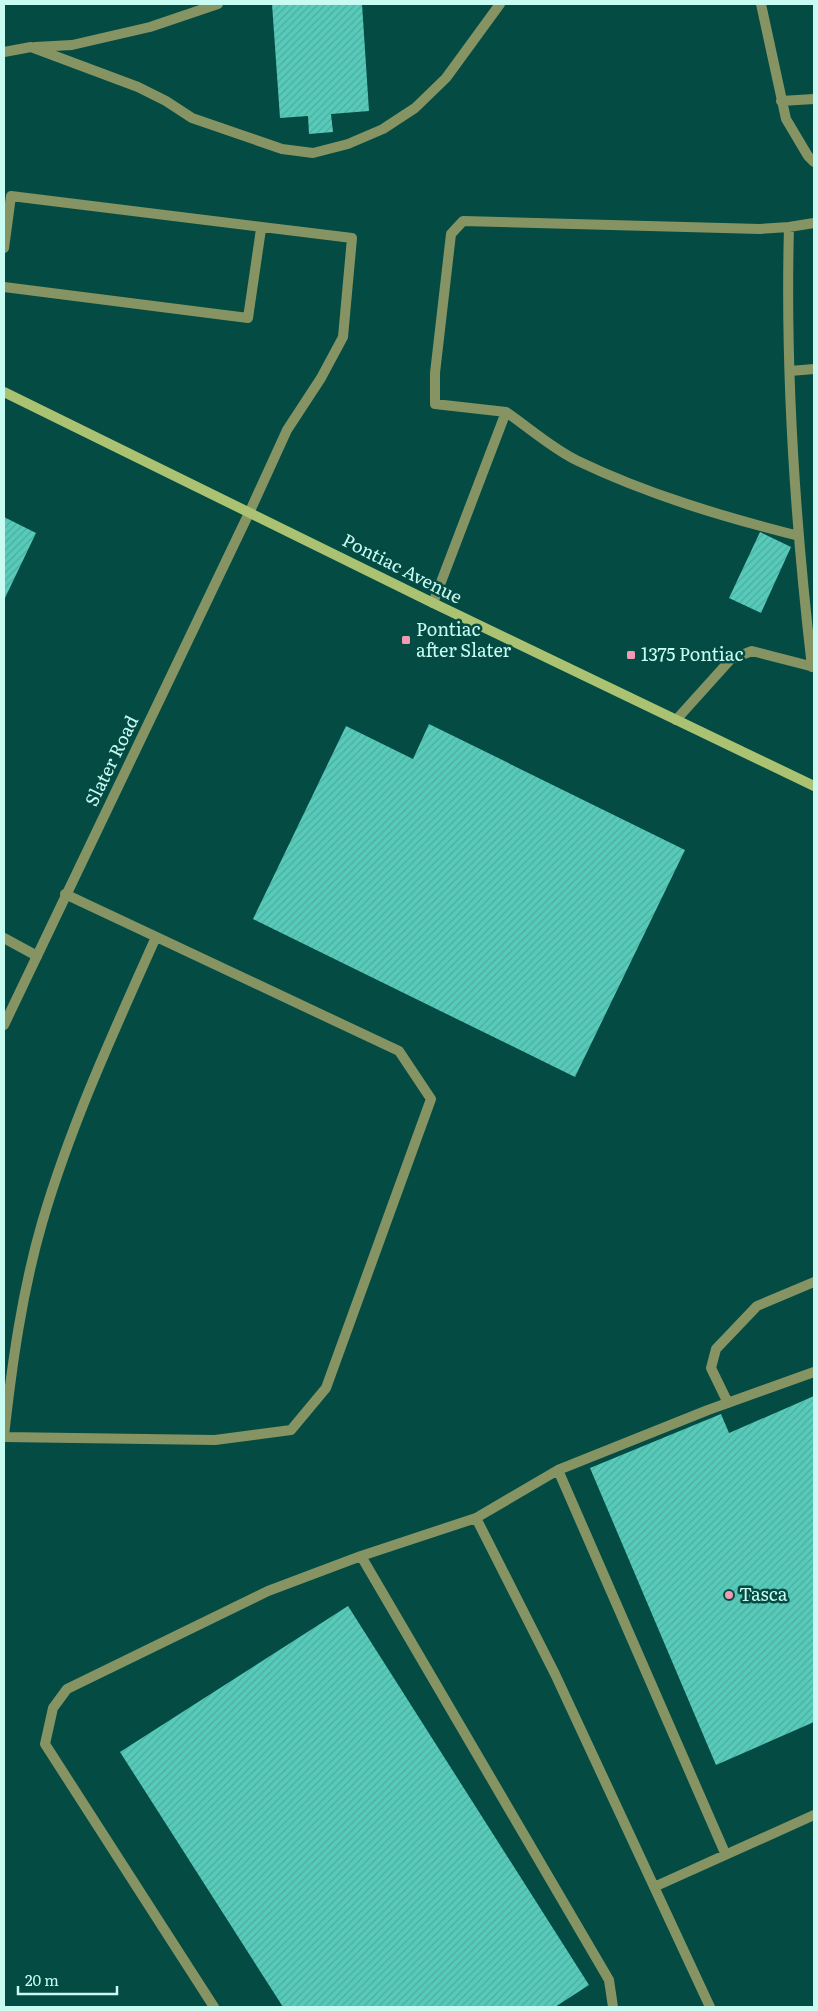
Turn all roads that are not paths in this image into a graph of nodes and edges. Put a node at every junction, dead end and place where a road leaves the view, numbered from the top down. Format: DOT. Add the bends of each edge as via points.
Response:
graph roads {
  1 [pos="218,4"];
  2 [pos="500,4"];
  3 [pos="761,4"];
  4 [pos="31,48"];
  5 [pos="4,52"];
  6 [pos="814,100"];
  7 [pos="781,101"];
  8 [pos="814,162"];
  9 [pos="814,223"];
  10 [pos="789,227"];
  11 [pos="261,229"];
  12 [pos="4,248"];
  13 [pos="4,286"];
  14 [pos="814,369"];
  15 [pos="790,370"];
  16 [pos="4,392"];
  17 [pos="506,412"];
  18 [pos="250,511"];
  19 [pos="799,536"];
  20 [pos="433,602"];
  21 [pos="813,667"];
  22 [pos="676,720"];
  23 [pos="814,786"];
  24 [pos="65,894"];
  25 [pos="156,937"];
  26 [pos="4,938"];
  27 [pos="37,956"];
  28 [pos="4,1025"];
  29 [pos="814,1282"];
  30 [pos="814,1372"];
  31 [pos="728,1403"];
  32 [pos="4,1436"];
  33 [pos="558,1470"];
  34 [pos="476,1518"];
  35 [pos="361,1556"];
  36 [pos="814,1815"];
  37 [pos="725,1853"];
  38 [pos="654,1886"];
  39 [pos="214,2007"];
  40 [pos="613,2007"];
  41 [pos="710,2007"];
  1 -- 4 [label="street" via="150,27 72,45"];
  2 -- 4 [label="street" via="446,78 415,108 383,129 348,144 313,152 282,149 192,118 138,87"];
  3 -- 7 [label="street"];
  4 -- 5 [label="street"];
  6 -- 7 [label="street"];
  7 -- 8 [label="street" via="786,120"];
  9 -- 10 [label="street"];
  10 -- 15 [label="street" via="787,313"];
  10 -- 17 [label="street" via="463,222 451,234 435,373 435,404"];
  11 -- 12 [label="street" via="11,196"];
  11 -- 13 [label="street" via="248,318"];
  11 -- 18 [label="street, Slater Road" via="352,238 343,337 322,378 287,430"];
  14 -- 15 [label="street"];
  15 -- 19 [label="street"];
  16 -- 18 [label="main road, Pontiac Avenue"];
  17 -- 19 [label="street" via="576,461 721,516"];
  17 -- 20 [label="street"];
  18 -- 20 [label="main road, Pontiac Avenue"];
  18 -- 24 [label="street, Slater Road"];
  19 -- 21 [label="street"];
  20 -- 22 [label="main road, Pontiac Avenue"];
  21 -- 22 [label="street" via="752,652 731,659"];
  22 -- 23 [label="main road, Pontiac Avenue"];
  24 -- 25 [label="street"];
  24 -- 27 [label="street, Slater Road"];
  25 -- 32 [label="street" via="86,1094 42,1223 14,1347"];
  25 -- 32 [label="street" via="398,1051 431,1099 326,1388 291,1430 215,1440"];
  26 -- 27 [label="street"];
  27 -- 28 [label="street, Slater Road"];
  29 -- 31 [label="street" via="757,1306 716,1349 711,1368"];
  30 -- 31 [label="street"];
  31 -- 33 [label="street"];
  33 -- 34 [label="street"];
  33 -- 37 [label="street"];
  34 -- 35 [label="street"];
  34 -- 38 [label="street" via="555,1674"];
  35 -- 39 [label="street" via="268,1591 67,1688 53,1708 45,1744"];
  35 -- 40 [label="street" via="609,1980"];
  36 -- 37 [label="street"];
  37 -- 38 [label="street"];
  38 -- 41 [label="street"];
}
